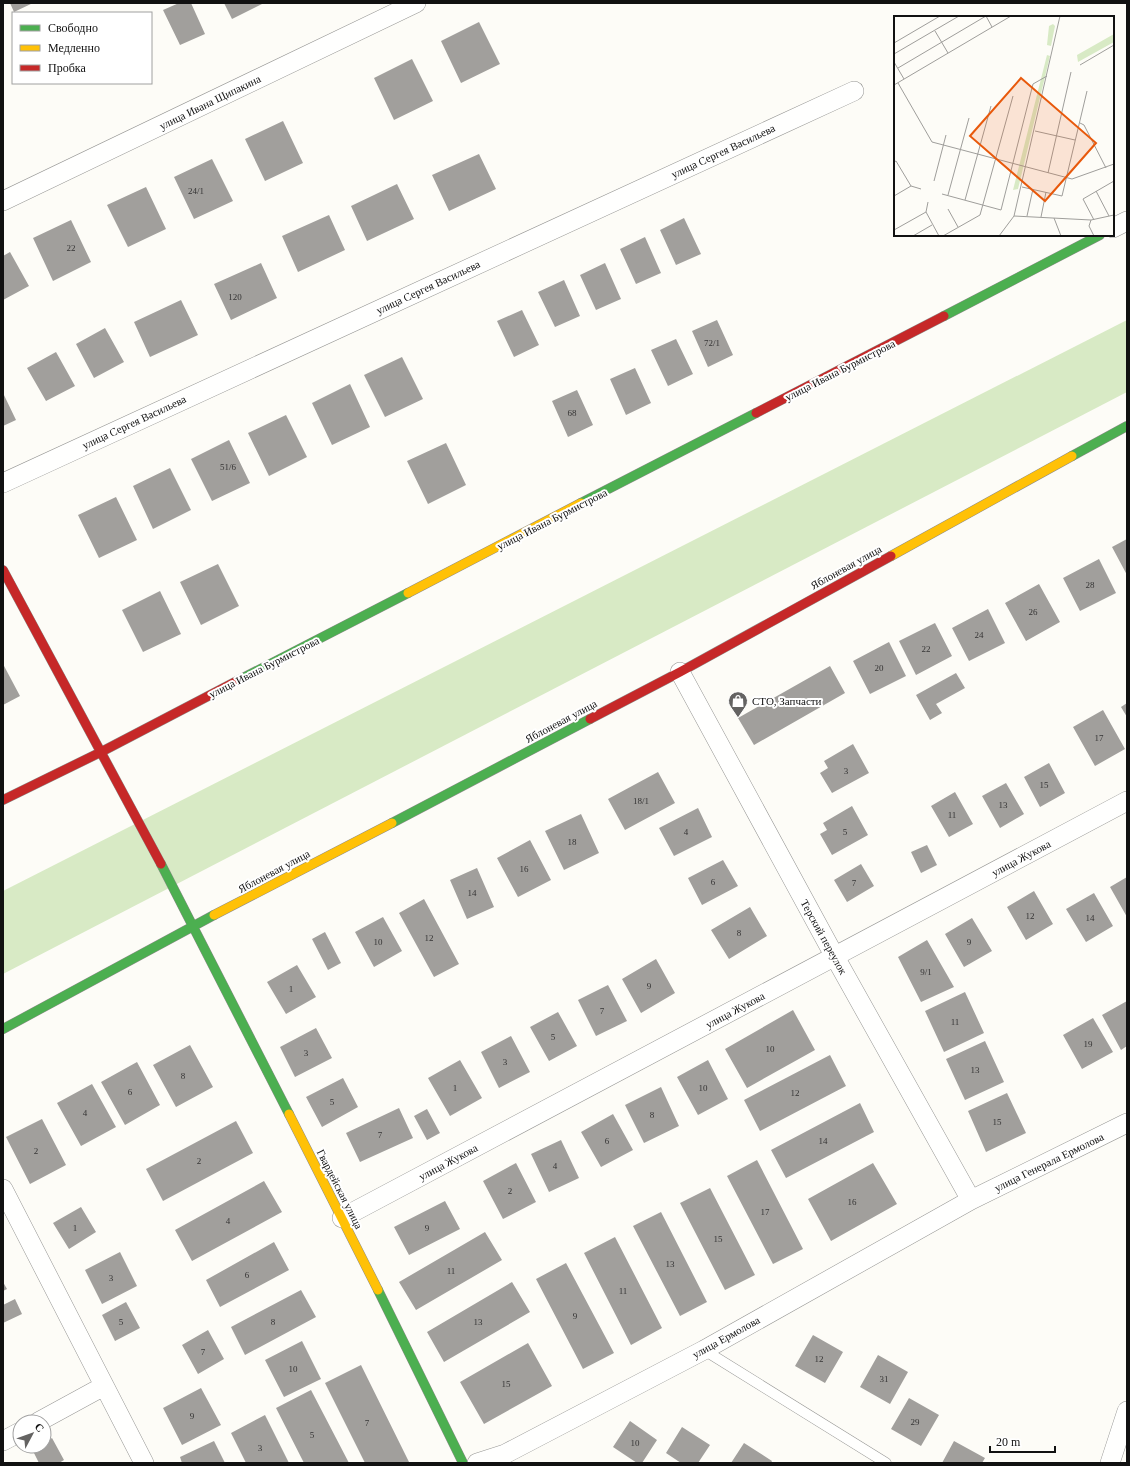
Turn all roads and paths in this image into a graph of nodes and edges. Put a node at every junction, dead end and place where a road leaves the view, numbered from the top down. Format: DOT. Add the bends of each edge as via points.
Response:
graph roads {
  1 [pos="416,3"];
  2 [pos="854,91"];
  3 [pos="3,201"];
  4 [pos="1127,221"];
  5 [pos="1114,228"];
  6 [pos="1098,236"];
  7 [pos="1127,426"];
  8 [pos="3,483"];
  9 [pos="3,570"];
  10 [pos="680,672"];
  11 [pos="101,752"];
  12 [pos="3,800"];
  13 [pos="1127,801"];
  14 [pos="194,926"];
  15 [pos="835,958"];
  16 [pos="3,1029"];
  17 [pos="1127,1124"];
  18 [pos="3,1189"];
  19 [pos="971,1200"];
  20 [pos="9,1217"];
  21 [pos="342,1218"];
  22 [pos="704,1350"];
  23 [pos="104,1386"];
  24 [pos="1127,1411"];
  25 [pos="52,1414"];
  26 [pos="12,1436"];
  27 [pos="3,1441"];
  28 [pos="144,1463"];
  29 [pos="463,1463"];
  30 [pos="477,1463"];
  31 [pos="886,1463"];
  32 [pos="1110,1463"];
  1 -- 3 [label="street, улица Ивана Щипакина"];
  2 -- 8 [label="street, улица Сергея Васильева"];
  4 -- 5 [label="street"];
  6 -- 11 [label="street, улица Ивана Бурмистрова"];
  7 -- 10 [label="street, Яблоневая улица"];
  9 -- 11 [label="street, Гвардейская улица"];
  10 -- 14 [label="street, Яблоневая улица"];
  10 -- 15 [label="street, Терский переулок"];
  11 -- 12 [label="street, улица Ивана Бурмистрова"];
  11 -- 14 [label="street, Гвардейская улица"];
  13 -- 15 [label="street, улица Жукова"];
  14 -- 16 [label="street, Яблоневая улица"];
  14 -- 21 [label="street, Гвардейская улица"];
  15 -- 19 [label="street, Терский переулок"];
  15 -- 21 [label="street, улица Жукова"];
  17 -- 19 [label="street, улица Генерала Ермолова"];
  18 -- 20 [label="street"];
  19 -- 22 [label="street, улица Ермолова"];
  20 -- 23 [label="street"];
  21 -- 29 [label="street, Гвардейская улица"];
  22 -- 30 [label="street, улица Ермолова" via="505,1454"];
  22 -- 31 [label="lane"];
  23 -- 25 [label="street"];
  23 -- 28 [label="street"];
  24 -- 32 [label="street"];
  26 -- 27 [label="street"];
}
